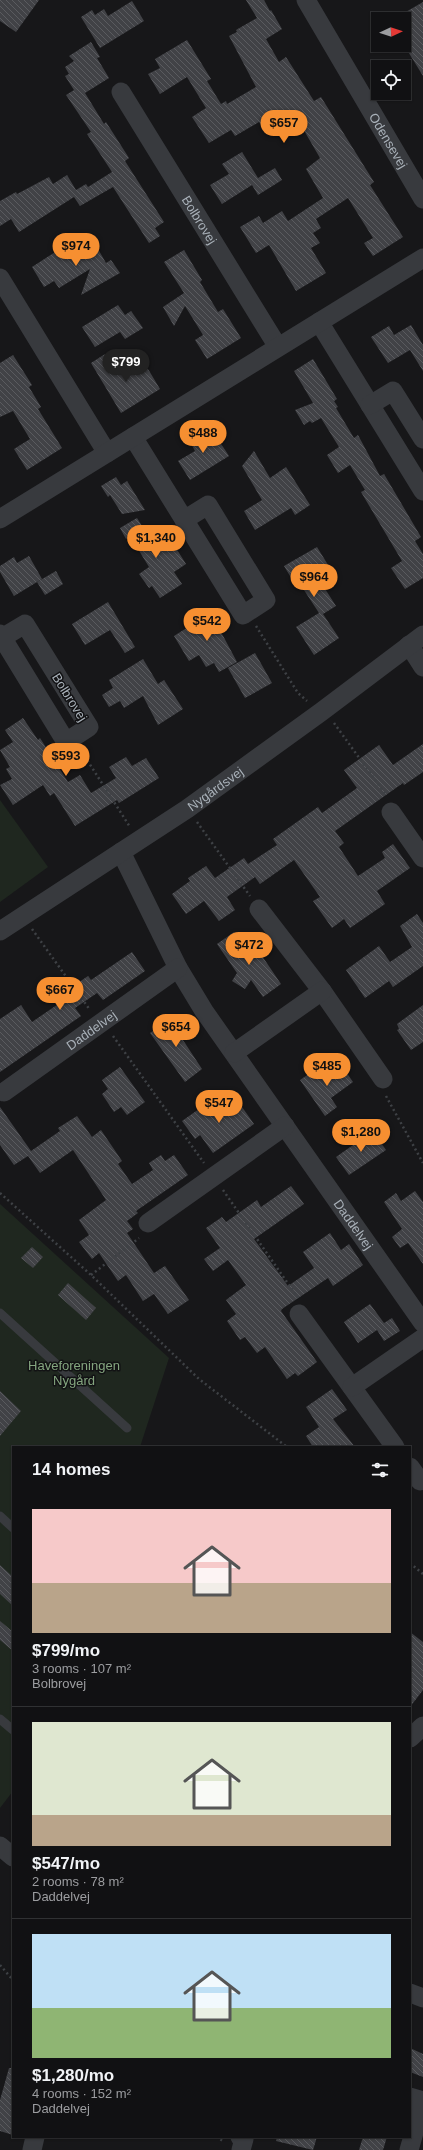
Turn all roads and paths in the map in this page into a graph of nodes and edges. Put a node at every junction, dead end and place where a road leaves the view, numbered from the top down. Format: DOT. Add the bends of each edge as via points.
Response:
graph roads {
  1 [pos="306,0"];
  2 [pos="121,92"];
  3 [pos="423,199"];
  4 [pos="423,258"];
  5 [pos="0,278"];
  6 [pos="319,322"];
  7 [pos="278,347"];
  8 [pos="370,405"];
  9 [pos="133,437"];
  10 [pos="423,439"];
  11 [pos="107,453"];
  12 [pos="423,491"];
  13 [pos="0,519"];
  14 [pos="184,520"];
  15 [pos="1,636"];
  16 [pos="416,640"];
  17 [pos="423,667"];
  18 [pos="73,738"];
  19 [pos="187,809"];
  20 [pos="391,812"];
  21 [pos="139,841"];
  22 [pos="121,852"];
  23 [pos="423,858"];
  24 [pos="259,909"];
  25 [pos="23,916"];
  26 [pos="0,931"];
  27 [pos="178,968"];
  28 [pos="322,991"];
  29 [pos="100,1024"];
  30 [pos="234,1053"];
  31 [pos="382,1079"];
  32 [pos="4,1092"];
  33 [pos="285,1126"];
  34 [pos="423,1163"];
  35 [pos="214,1176"];
  36 [pos="0,1193"];
  37 [pos="148,1223"];
  38 [pos="91,1275"];
  39 [pos="0,1313"];
  40 [pos="299,1314"];
  41 [pos="423,1323"];
  42 [pos="423,1338"];
  43 [pos="352,1387"];
  44 [pos="127,1428"];
  45 [pos="286,1446"];
  46 [pos="394,1446"];
  47 [pos="0,1516"];
  48 [pos="12,1527"];
  49 [pos="411,1565"];
  50 [pos="423,1574"];
  51 [pos="0,1719"];
  52 [pos="423,1726"];
  53 [pos="12,1729"];
  54 [pos="411,1737"];
  55 [pos="0,1846"];
  56 [pos="12,1857"];
  57 [pos="0,1965"];
  58 [pos="12,1979"];
  59 [pos="411,1993"];
  60 [pos="423,1998"];
  61 [pos="411,2097"];
  62 [pos="35,2138"];
  63 [pos="242,2138"];
  64 [pos="32,2150"];
  65 [pos="241,2150"];
  66 [pos="409,2150"];
  1 -- 3 [label="street, Odensevej"];
  2 -- 7 [label="street, Bolbrovej"];
  4 -- 6 [label="street"];
  5 -- 11 [label="street"];
  6 -- 7 [label="street"];
  6 -- 8 [label="street"];
  7 -- 9 [label="street"];
  8 -- 10 [label="street" via="393,391"];
  8 -- 12 [label="street"];
  9 -- 11 [label="street"];
  9 -- 14 [label="street"];
  11 -- 13 [label="street"];
  14 -- 14 [label="street" via="243,615 266,600 208,505"];
  15 -- 18 [label="street, Bolbrovej" via="66,742"];
  15 -- 18 [label="street, Bolbrovej" via="25,624 89,727"];
  16 -- 17 [label="street"];
  16 -- 19 [label="street, Nygårdsvej" via="322,712"];
  18 -- 21 [label="path"];
  19 -- 21 [label="street, Nygårdsvej"];
  19 -- 24 [label="path"];
  20 -- 23 [label="street"];
  21 -- 22 [label="street, Nygårdsvej"];
  22 -- 25 [label="street, Nygårdsvej"];
  22 -- 27 [label="street, Daddelvej"];
  24 -- 28 [label="street"];
  25 -- 26 [label="street, Nygårdsvej"];
  25 -- 29 [label="path"];
  27 -- 29 [label="street, Daddelvej"];
  27 -- 30 [label="street, Daddelvej"];
  28 -- 30 [label="street"];
  28 -- 31 [label="street"];
  29 -- 32 [label="street, Daddelvej"];
  29 -- 35 [label="path" via="117,1038"];
  30 -- 33 [label="street, Daddelvej"];
  31 -- 34 [label="path" via="381,1086"];
  33 -- 35 [label="street"];
  33 -- 41 [label="street, Daddelvej"];
  35 -- 37 [label="street"];
  35 -- 40 [label="path" via="304,1306"];
  36 -- 38 [label="path"];
  37 -- 38 [label="path" via="148,1231"];
  38 -- 45 [label="path" via="199,1379"];
  39 -- 44 [label="lane"];
  40 -- 43 [label="street"];
  42 -- 43 [label="street"];
  43 -- 46 [label="street"];
  47 -- 48 [label="lane"];
  49 -- 50 [label="path"];
  51 -- 53 [label="lane"];
  52 -- 54 [label="street"];
  55 -- 56 [label="street"];
  57 -- 58 [label="path"];
  59 -- 60 [label="street"];
  61 -- 66 [label="street" via="423,2101"];
  62 -- 64 [label="street"];
  63 -- 65 [label="street" via="244,2139"];
}
